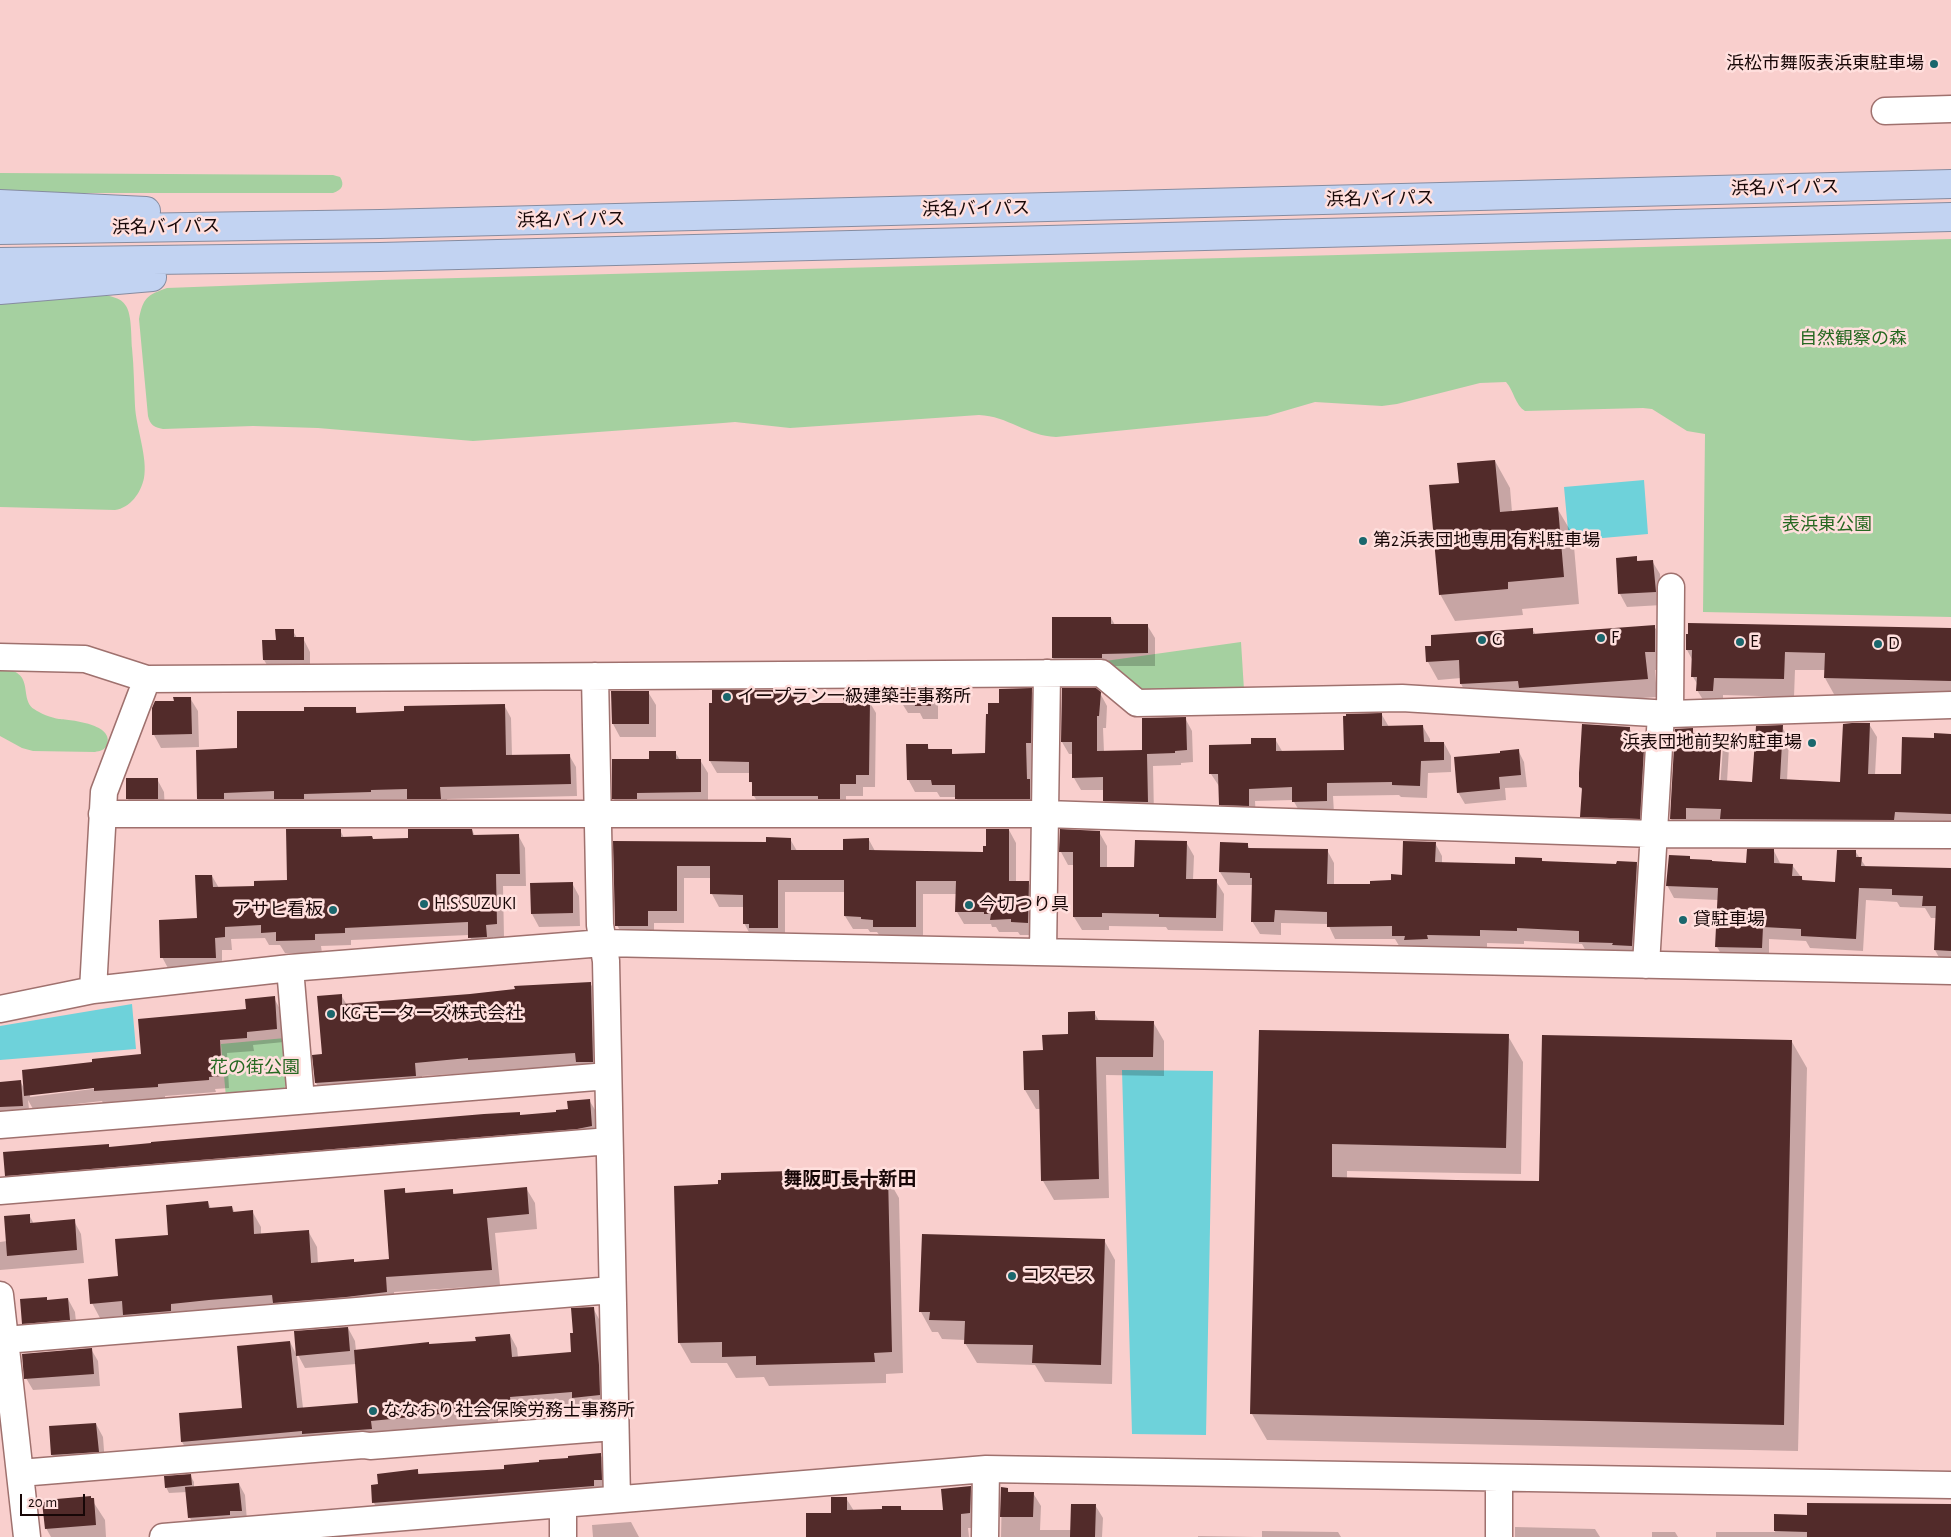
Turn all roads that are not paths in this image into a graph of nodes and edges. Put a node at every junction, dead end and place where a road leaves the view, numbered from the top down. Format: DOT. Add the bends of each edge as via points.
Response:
graph roads {
  1 [pos="1951,109"];
  2 [pos="1885,111"];
  3 [pos="1951,184"];
  4 [pos="0,204"];
  5 [pos="1951,217"];
  6 [pos="380,224"];
  7 [pos="0,230"];
  8 [pos="380,257"];
  9 [pos="0,262"];
  10 [pos="0,290"];
  11 [pos="1671,586"];
  12 [pos="0,656"];
  13 [pos="1047,673"];
  14 [pos="595,676"];
  15 [pos="148,679"];
  16 [pos="1951,705"];
  17 [pos="1666,714"];
  18 [pos="102,814"];
  19 [pos="598,814"];
  20 [pos="1045,814"];
  21 [pos="1654,834"];
  22 [pos="1951,835"];
  23 [pos="603,943"];
  24 [pos="1043,952"];
  25 [pos="1646,965"];
  26 [pos="290,968"];
  27 [pos="1951,971"];
  28 [pos="93,990"];
  29 [pos="0,1009"];
  30 [pos="608,1076"];
  31 [pos="301,1100"];
  32 [pos="0,1125"];
  33 [pos="609,1141"];
  34 [pos="0,1191"];
  35 [pos="612,1290"];
  36 [pos="0,1295"];
  37 [pos="5,1340"];
  38 [pos="614,1427"];
  39 [pos="13,1460"];
  40 [pos="986,1469"];
  41 [pos="1499,1478"];
  42 [pos="1951,1485"];
  43 [pos="617,1500"];
  44 [pos="563,1504"];
  45 [pos="27,1537"];
  46 [pos="163,1537"];
  47 [pos="563,1537"];
  48 [pos="985,1537"];
  49 [pos="1499,1537"];
  1 -- 2 [label="street"];
  3 -- 6 [label="highway, 浜名バイパス"];
  4 -- 6 [label="highway"];
  5 -- 8 [label="highway, 浜名バイパス"];
  6 -- 7 [label="highway, 浜名バイパス"];
  8 -- 9 [label="highway, 浜名バイパス"];
  8 -- 10 [label="highway"];
  11 -- 17 [label="street"];
  12 -- 15 [label="street" via="85,659"];
  13 -- 14 [label="street"];
  13 -- 17 [label="street" via="1101,673 1137,703 1402,698"];
  13 -- 20 [label="street"];
  14 -- 15 [label="street"];
  14 -- 19 [label="street"];
  15 -- 18 [label="street" via="108,778"];
  16 -- 17 [label="street"];
  17 -- 21 [label="street"];
  18 -- 19 [label="street"];
  18 -- 28 [label="street"];
  19 -- 20 [label="street"];
  19 -- 23 [label="street"];
  20 -- 21 [label="street"];
  20 -- 24 [label="street"];
  21 -- 22 [label="street"];
  21 -- 25 [label="street"];
  23 -- 24 [label="street"];
  23 -- 26 [label="street"];
  23 -- 30 [label="street"];
  24 -- 25 [label="street"];
  25 -- 27 [label="street"];
  26 -- 28 [label="street"];
  26 -- 31 [label="street"];
  28 -- 29 [label="street"];
  30 -- 31 [label="street"];
  30 -- 33 [label="street"];
  31 -- 32 [label="street"];
  33 -- 34 [label="street"];
  33 -- 35 [label="street"];
  35 -- 37 [label="street"];
  35 -- 38 [label="street"];
  36 -- 37 [label="street"];
  37 -- 39 [label="street"];
  38 -- 39 [label="street" via="370,1446"];
  38 -- 43 [label="street"];
  39 -- 45 [label="street"];
  40 -- 41 [label="street"];
  40 -- 43 [label="street"];
  40 -- 48 [label="street"];
  41 -- 42 [label="street"];
  41 -- 49 [label="street"];
  43 -- 44 [label="street"];
  44 -- 46 [label="street"];
  44 -- 47 [label="street"];
}
